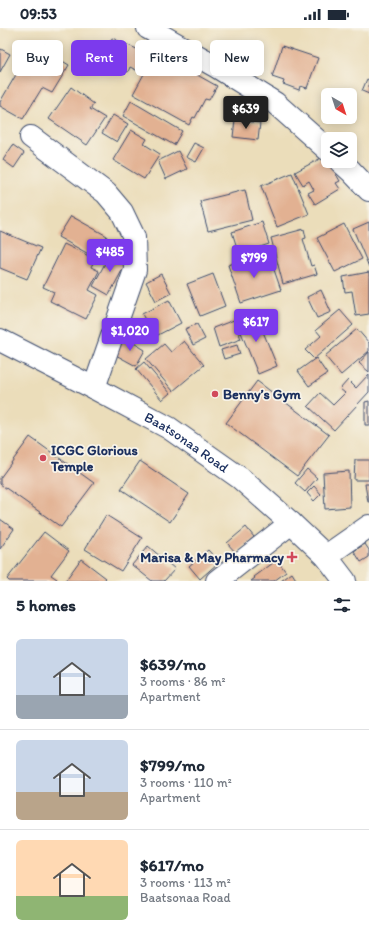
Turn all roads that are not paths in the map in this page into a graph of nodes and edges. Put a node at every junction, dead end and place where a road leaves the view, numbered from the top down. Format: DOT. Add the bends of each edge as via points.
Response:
graph roads {
  1 [pos="148,28"];
  2 [pos="31,137"];
  3 [pos="321,144"];
  4 [pos="348,168"];
  5 [pos="369,190"];
  6 [pos="0,340"];
  7 [pos="94,388"];
  8 [pos="292,523"];
  9 [pos="369,526"];
  10 [pos="326,556"];
  11 [pos="217,581"];
  12 [pos="345,581"];
  1 -- 3 [label="street" via="275,104"];
  2 -- 7 [label="street" via="106,194 122,212 134,237 136,270"];
  4 -- 5 [label="street"];
  6 -- 7 [label="street, Baatsonaa Road"];
  7 -- 8 [label="street, Baatsonaa Road" via="169,428 240,478"];
  8 -- 10 [label="street, Baatsonaa Road"];
  8 -- 11 [label="street"];
  9 -- 10 [label="street"];
  10 -- 12 [label="street, Baatsonaa Road"];
}
